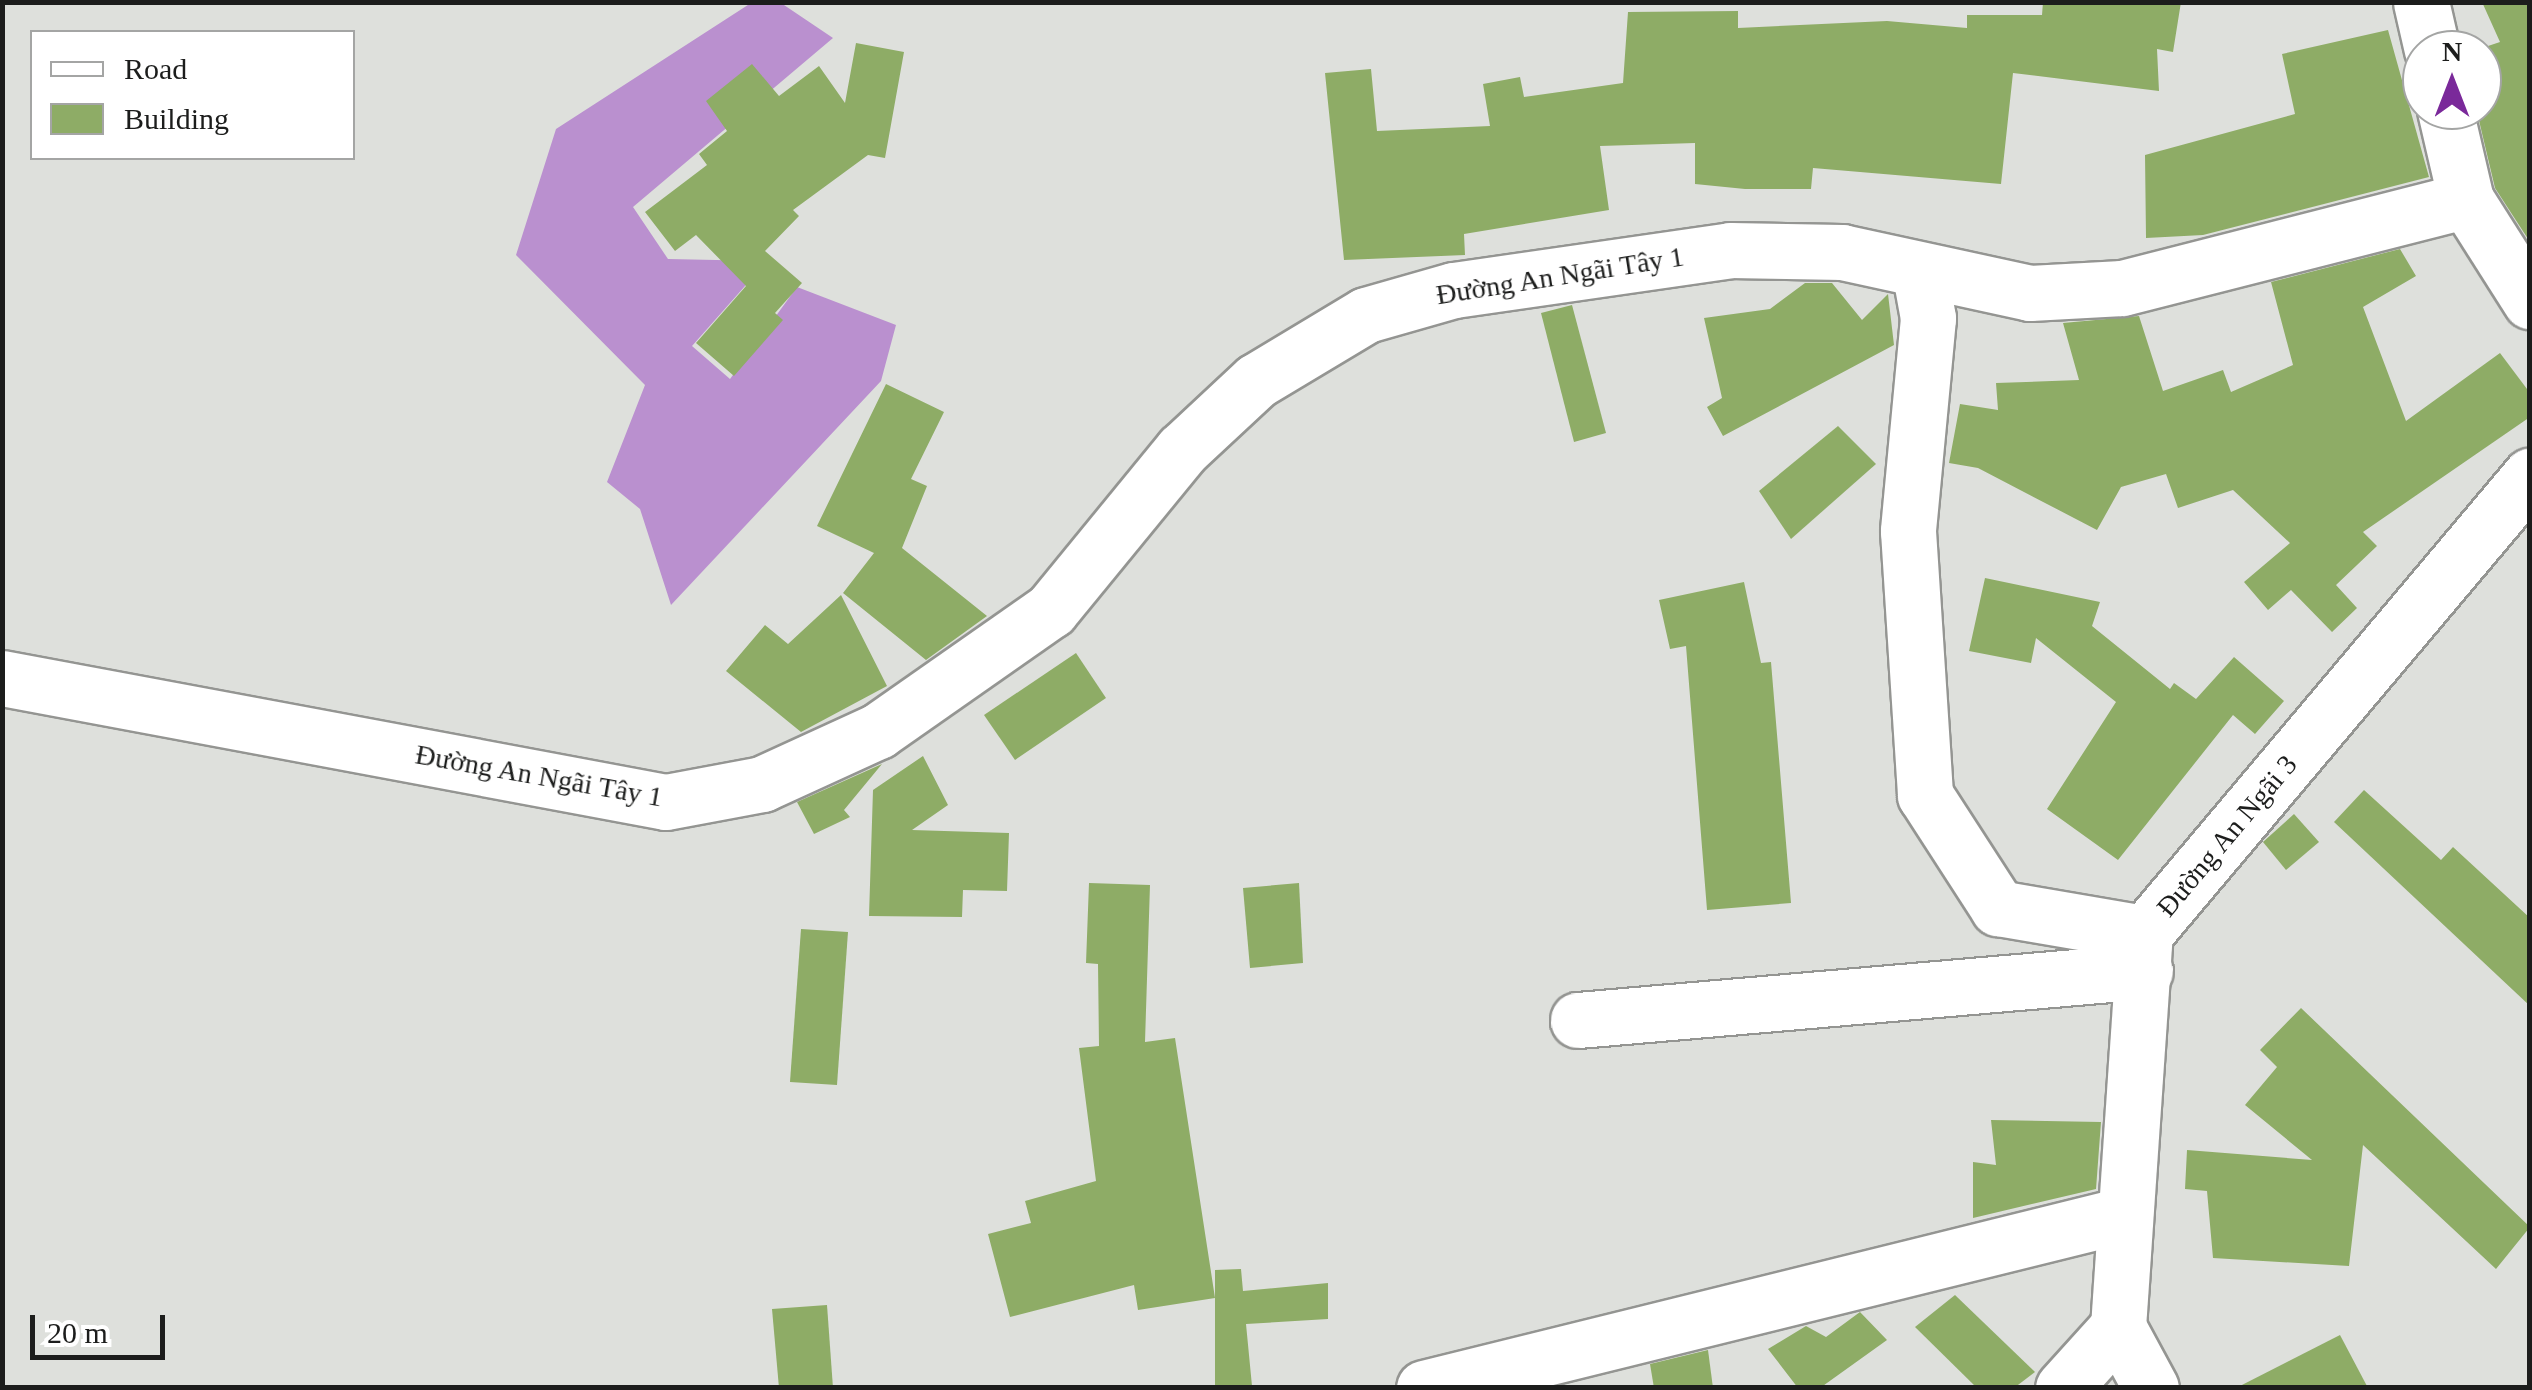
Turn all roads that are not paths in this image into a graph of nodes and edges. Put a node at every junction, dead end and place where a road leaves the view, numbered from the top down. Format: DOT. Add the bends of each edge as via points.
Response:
graph roads {
  1 [pos="2421,2"];
  2 [pos="2427,30"];
  3 [pos="2450,130"];
  4 [pos="2466,200"];
  5 [pos="1920,274"];
  6 [pos="2530,301"];
  7 [pos="2530,476"];
  8 [pos="2,678"];
  9 [pos="2145,952"];
  10 [pos="1578,1020"];
  11 [pos="2123,1215"];
  12 [pos="2118,1327"];
  13 [pos="1424,1388"];
  14 [pos="2063,1388"];
  15 [pos="2151,1388"];
  1 -- 2 [label="street"];
  3 -- 4 [label="street"];
  4 -- 5 [label="street, Đường An Ngãi Tây 1" via="2122,288 2030,293"];
  4 -- 6 [label="street"];
  5 -- 8 [label="street, Đường An Ngãi Tây 1" via="1842,252 1730,250 1454,290 1366,315 1256,381 1162,469 1051,610 878,730 762,784 666,802"];
  5 -- 9 [label="street" via="1928,318 1908,531 1925,795 1998,908"];
  7 -- 9 [label="street, Đường An Ngãi 3"];
  9 -- 10 [label="street"];
  9 -- 11 [label="street"];
  11 -- 12 [label="street"];
  11 -- 13 [label="street"];
  12 -- 14 [label="street"];
  12 -- 15 [label="street"];
}
